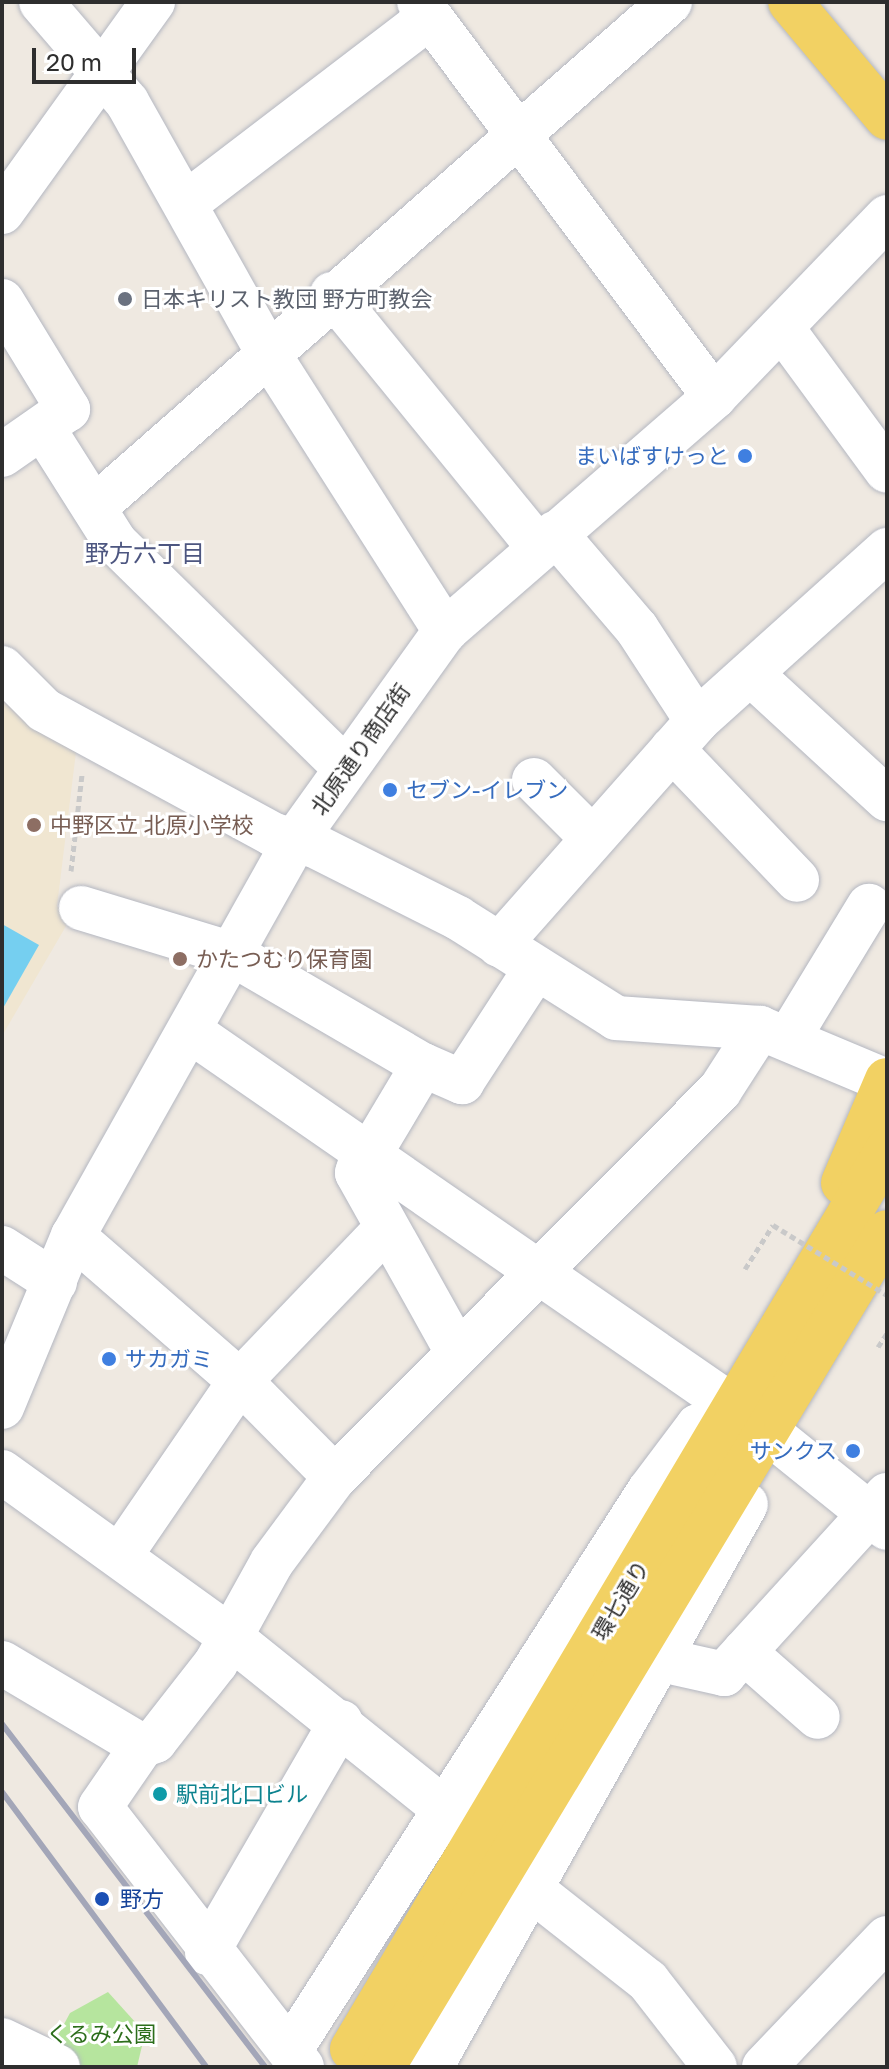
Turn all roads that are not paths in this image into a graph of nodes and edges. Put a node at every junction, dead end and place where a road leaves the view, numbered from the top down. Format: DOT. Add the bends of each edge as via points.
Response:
graph roads {
  1 [pos="41,2"];
  2 [pos="153,2"];
  3 [pos="670,2"];
  4 [pos="790,2"];
  5 [pos="423,6"];
  6 [pos="101,73"];
  7 [pos="887,118"];
  8 [pos="519,136"];
  9 [pos="185,204"];
  10 [pos="2,212"];
  11 [pos="887,217"];
  12 [pos="332,294"];
  13 [pos="2,301"];
  14 [pos="782,328"];
  15 [pos="268,353"];
  16 [pos="714,397"];
  17 [pos="43,428"];
  18 [pos="2,455"];
  19 [pos="887,471"];
  20 [pos="96,506"];
  21 [pos="547,540"];
  22 [pos="887,550"];
  23 [pos="445,631"];
  24 [pos="2,668"];
  25 [pos="751,674"];
  26 [pos="685,735"];
  27 [pos="344,767"];
  28 [pos="534,780"];
  29 [pos="887,799"];
  30 [pos="591,837"];
  31 [pos="296,839"];
  32 [pos="797,880"];
  33 [pos="869,906"];
  34 [pos="81,908"];
  35 [pos="499,945"];
  36 [pos="232,954"];
  37 [pos="536,968"];
  38 [pos="190,1031"];
  39 [pos="774,1033"];
  40 [pos="423,1065"];
  41 [pos="886,1081"];
  42 [pos="887,1150"];
  43 [pos="367,1152"];
  44 [pos="385,1230"];
  45 [pos="887,1232"];
  46 [pos="73,1236"];
  47 [pos="2,1248"];
  48 [pos="887,1257"];
  49 [pos="539,1273"];
  50 [pos="55,1282"];
  51 [pos="803,1332"];
  52 [pos="456,1350"];
  53 [pos="240,1381"];
  54 [pos="2,1407"];
  55 [pos="746,1428"];
  56 [pos="2,1472"];
  57 [pos="335,1477"];
  58 [pos="882,1512"];
  59 [pos="120,1556"];
  60 [pos="229,1636"];
  61 [pos="744,1652"];
  62 [pos="657,1659"];
  63 [pos="2,1663"];
  64 [pos="818,1717"];
  65 [pos="341,1722"];
  66 [pos="142,1746"];
  67 [pos="444,1809"];
  68 [pos="531,1889"];
  69 [pos="887,1938"];
  70 [pos="207,1953"];
  71 [pos="2,2040"];
  72 [pos="296,2058"];
  73 [pos="368,2058"];
  74 [pos="58,2067"];
  75 [pos="431,2067"];
  76 [pos="715,2067"];
  77 [pos="764,2067"];
  1 -- 6 [label="street"];
  2 -- 6 [label="street"];
  3 -- 8 [label="street"];
  4 -- 7 [label="main road"];
  5 -- 8 [label="street"];
  5 -- 9 [label="street"];
  6 -- 9 [label="street" via="127,102"];
  6 -- 10 [label="street"];
  8 -- 12 [label="street"];
  8 -- 16 [label="street"];
  9 -- 15 [label="street"];
  11 -- 14 [label="street, 北原通り商店街"];
  12 -- 15 [label="street"];
  12 -- 21 [label="street"];
  13 -- 17 [label="street" via="68,409"];
  14 -- 16 [label="street, 北原通り商店街"];
  14 -- 19 [label="street"];
  15 -- 20 [label="street"];
  15 -- 23 [label="street"];
  16 -- 21 [label="street, 北原通り商店街"];
  17 -- 18 [label="street"];
  17 -- 20 [label="street"];
  20 -- 27 [label="street" via="115,542"];
  21 -- 23 [label="street, 北原通り商店街"];
  21 -- 26 [label="street" via="637,629"];
  22 -- 25 [label="street"];
  23 -- 27 [label="street, 北原通り商店街"];
  24 -- 31 [label="street" via="44,710 274,835"];
  25 -- 26 [label="street"];
  25 -- 29 [label="street"];
  26 -- 30 [label="street"];
  26 -- 32 [label="street"];
  27 -- 31 [label="street, 北原通り商店街"];
  28 -- 30 [label="street"];
  30 -- 35 [label="street"];
  31 -- 35 [label="street"];
  31 -- 36 [label="street, 北原通り商店街"];
  33 -- 39 [label="street"];
  34 -- 36 [label="street"];
  35 -- 37 [label="street"];
  36 -- 38 [label="street, 北原通り商店街"];
  36 -- 40 [label="street"];
  37 -- 39 [label="street" via="616,1018"];
  37 -- 40 [label="street" via="462,1082"];
  38 -- 43 [label="street"];
  38 -- 46 [label="street, 北原通り商店街"];
  39 -- 41 [label="street"];
  39 -- 49 [label="street"];
  40 -- 43 [label="street"];
  41 -- 51 [label="main road"];
  42 -- 51 [label="main road, 環七通り"];
  43 -- 44 [label="street" via="357,1173"];
  43 -- 49 [label="street"];
  44 -- 52 [label="street"];
  44 -- 53 [label="street"];
  45 -- 51 [label="main road, 環七通り"];
  46 -- 50 [label="street, 北原通り商店街"];
  46 -- 53 [label="street"];
  47 -- 50 [label="street"];
  48 -- 51 [label="main road"];
  49 -- 52 [label="street"];
  49 -- 55 [label="street"];
  50 -- 54 [label="street, 北原通り商店街"];
  51 -- 55 [label="main road, 環七通り"];
  52 -- 57 [label="street"];
  53 -- 57 [label="street"];
  53 -- 59 [label="street"];
  55 -- 58 [label="street"];
  55 -- 62 [label="street" via="765,1470"];
  55 -- 67 [label="street" via="698,1426 649,1491"];
  55 -- 73 [label="main road, 環七通り"];
  56 -- 59 [label="street"];
  57 -- 60 [label="street"];
  58 -- 61 [label="street"];
  59 -- 60 [label="street"];
  60 -- 65 [label="street"];
  60 -- 66 [label="street" via="155,1741"];
  61 -- 62 [label="street" via="724,1674"];
  61 -- 64 [label="street"];
  62 -- 68 [label="street"];
  63 -- 66 [label="street"];
  65 -- 67 [label="street"];
  65 -- 70 [label="street"];
  66 -- 70 [label="street" via="100,1807"];
  67 -- 72 [label="street"];
  68 -- 75 [label="street"];
  68 -- 76 [label="street" via="648,1981"];
  69 -- 77 [label="street"];
  70 -- 72 [label="street"];
  71 -- 74 [label="street"];
}
